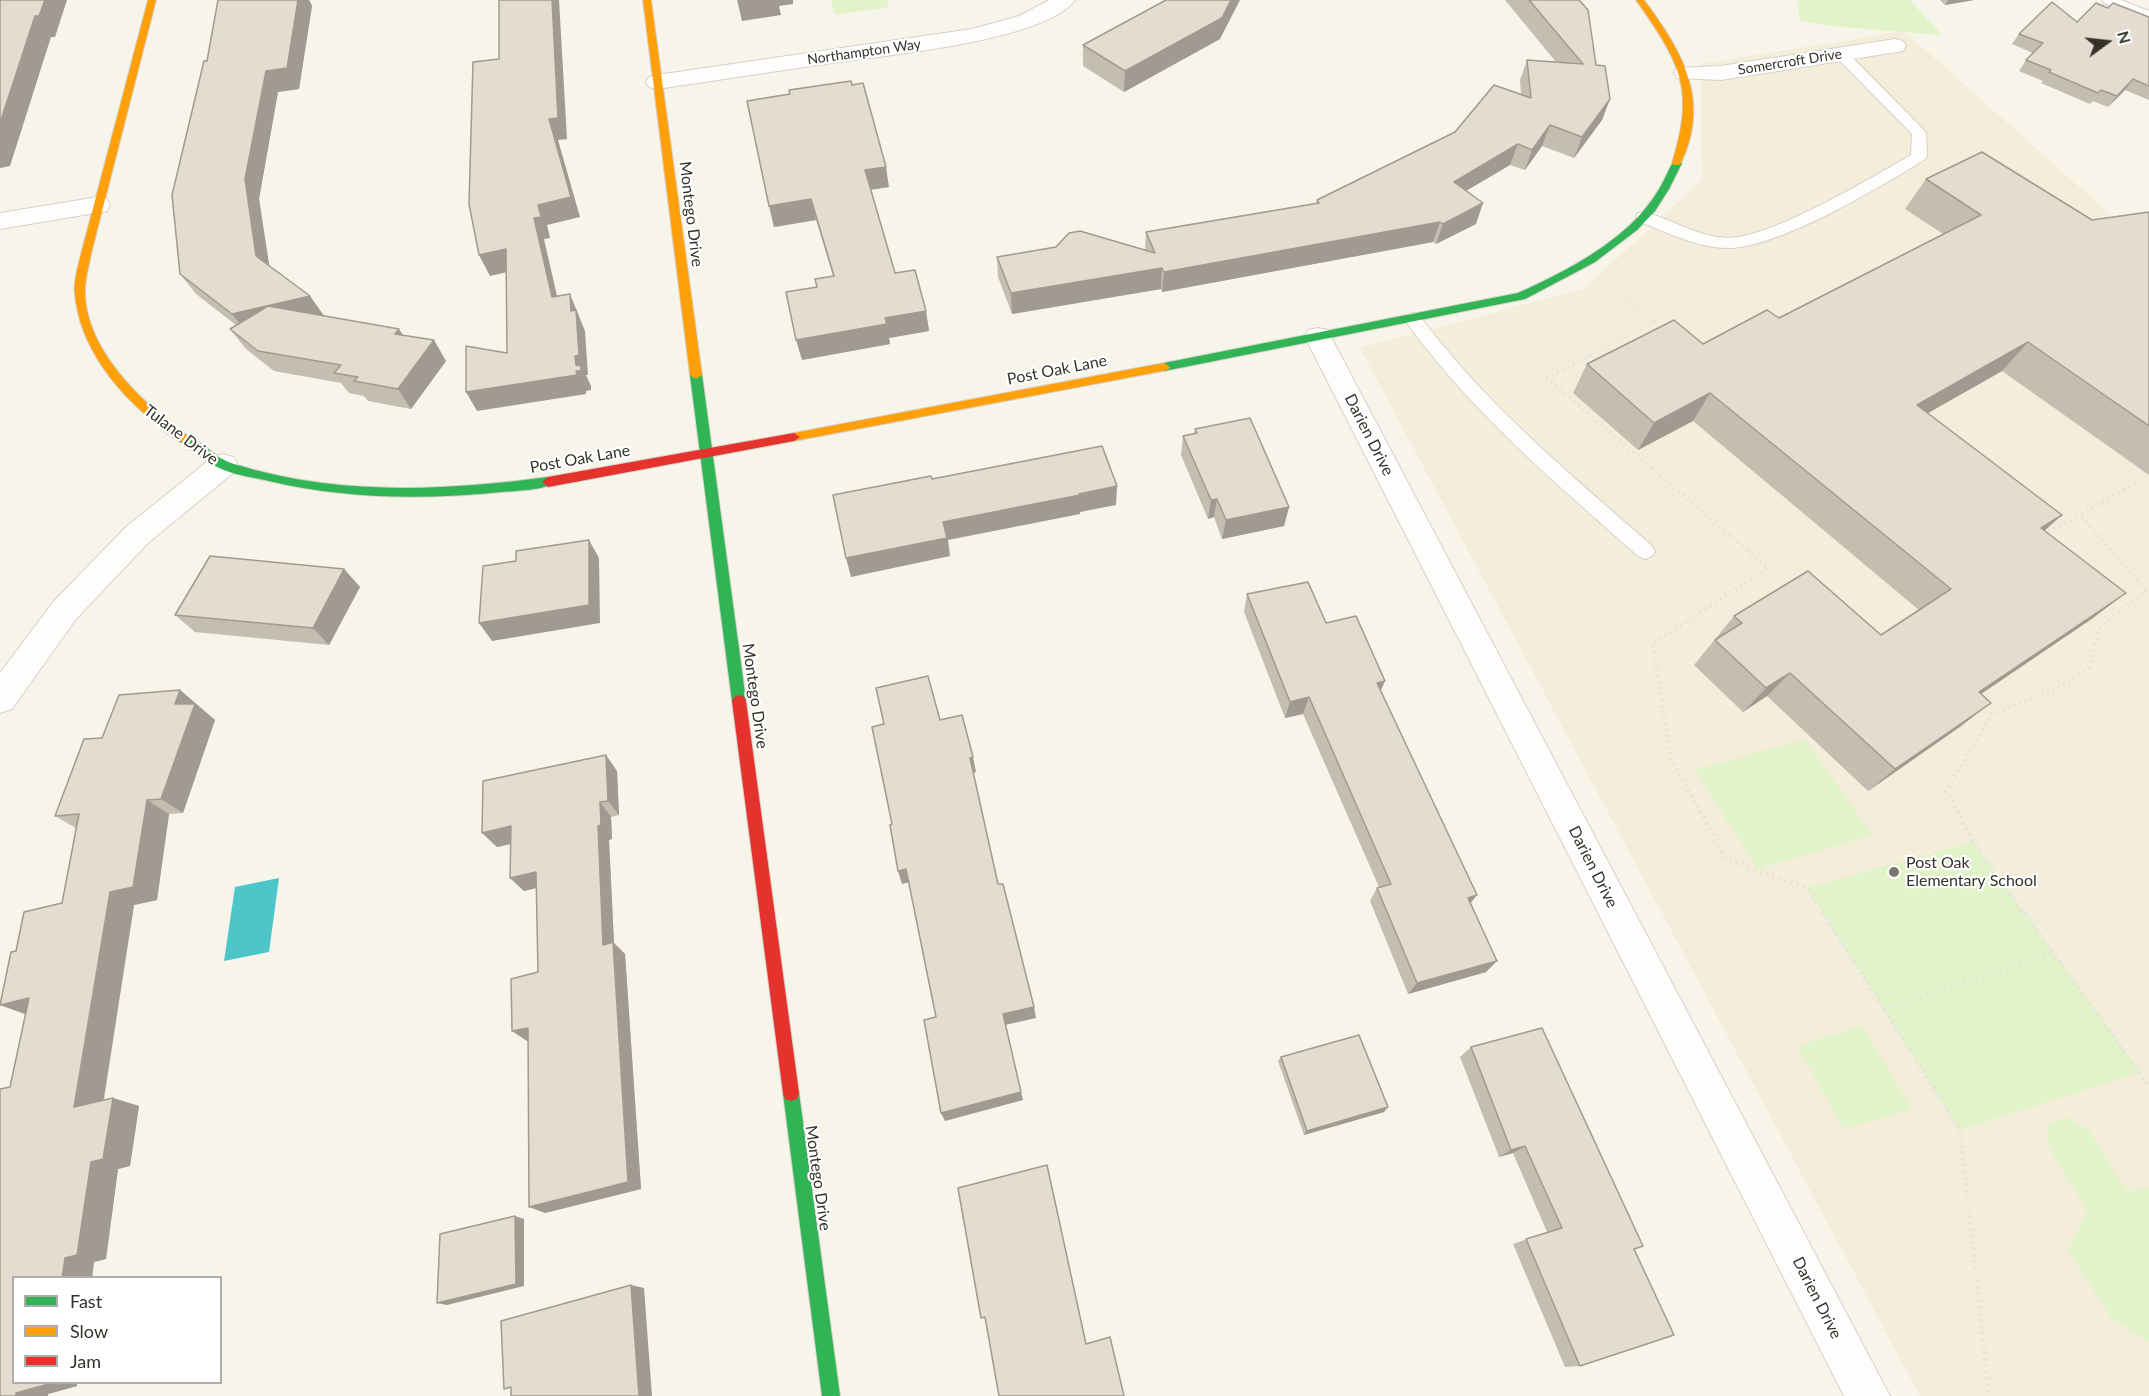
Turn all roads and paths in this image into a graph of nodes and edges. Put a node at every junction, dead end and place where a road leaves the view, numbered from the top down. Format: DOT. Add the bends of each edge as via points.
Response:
graph roads {
  1 [pos="152,0"];
  2 [pos="647,0"];
  3 [pos="1064,0"];
  4 [pos="2109,0"];
  5 [pos="1644,4"];
  6 [pos="2149,16"];
  7 [pos="1895,46"];
  8 [pos="1841,54"];
  9 [pos="1685,73"];
  10 [pos="657,82"];
  11 [pos="98,205"];
  12 [pos="1644,217"];
  13 [pos="0,221"];
  14 [pos="1617,292"];
  15 [pos="1413,319"];
  16 [pos="1318,337"];
  17 [pos="705,454"];
  18 [pos="223,465"];
  19 [pos="2136,483"];
  20 [pos="2080,514"];
  21 [pos="2039,536"];
  22 [pos="1645,551"];
  23 [pos="0,699"];
  24 [pos="2054,954"];
  25 [pos="1883,1009"];
  26 [pos="2149,1086"];
  27 [pos="831,1396"];
  28 [pos="1868,1396"];
  29 [pos="1989,1396"];
  1 -- 11 [label="street, Tulane Drive"];
  2 -- 10 [label="street, Montego Drive"];
  3 -- 10 [label="street, Northampton Way" via="1006,29"];
  4 -- 6 [label="lane"];
  5 -- 9 [label="street, Post Oak Lane" via="1672,42"];
  7 -- 8 [label="street, Somercroft Drive"];
  8 -- 9 [label="street, Somercroft Drive" via="1721,73"];
  8 -- 12 [label="lane" via="1919,133 1919,157 1762,237 1730,243 1691,235"];
  9 -- 12 [label="street, Post Oak Lane" via="1690,112 1681,153 1669,186"];
  10 -- 17 [label="street, Montego Drive"];
  11 -- 13 [label="street"];
  11 -- 18 [label="street, Tulane Drive" via="80,294 90,330 108,366 132,398"];
  12 -- 15 [label="street, Post Oak Lane" via="1595,259 1563,278 1521,296"];
  14 -- 25 [label="path" via="1655,321 1547,378 1768,568 1653,644 1671,759 1726,859 1807,888"];
  15 -- 16 [label="street, Post Oak Lane"];
  15 -- 22 [label="lane" via="1435,352 1494,414"];
  16 -- 17 [label="street, Post Oak Lane"];
  16 -- 28 [label="street, Darien Drive"];
  17 -- 18 [label="street, Post Oak Lane" via="485,491 403,494 289,482"];
  17 -- 27 [label="street, Montego Drive"];
  18 -- 23 [label="street, Tulane Drive" via="137,535 73,602"];
  19 -- 20 [label="path"];
  20 -- 21 [label="path"];
  20 -- 24 [label="path" via="2146,590 2099,627 2089,668 2056,689 1992,714 1946,791 1973,842"];
  24 -- 25 [label="path"];
  24 -- 26 [label="path"];
  25 -- 29 [label="path" via="1960,1130"];
}
